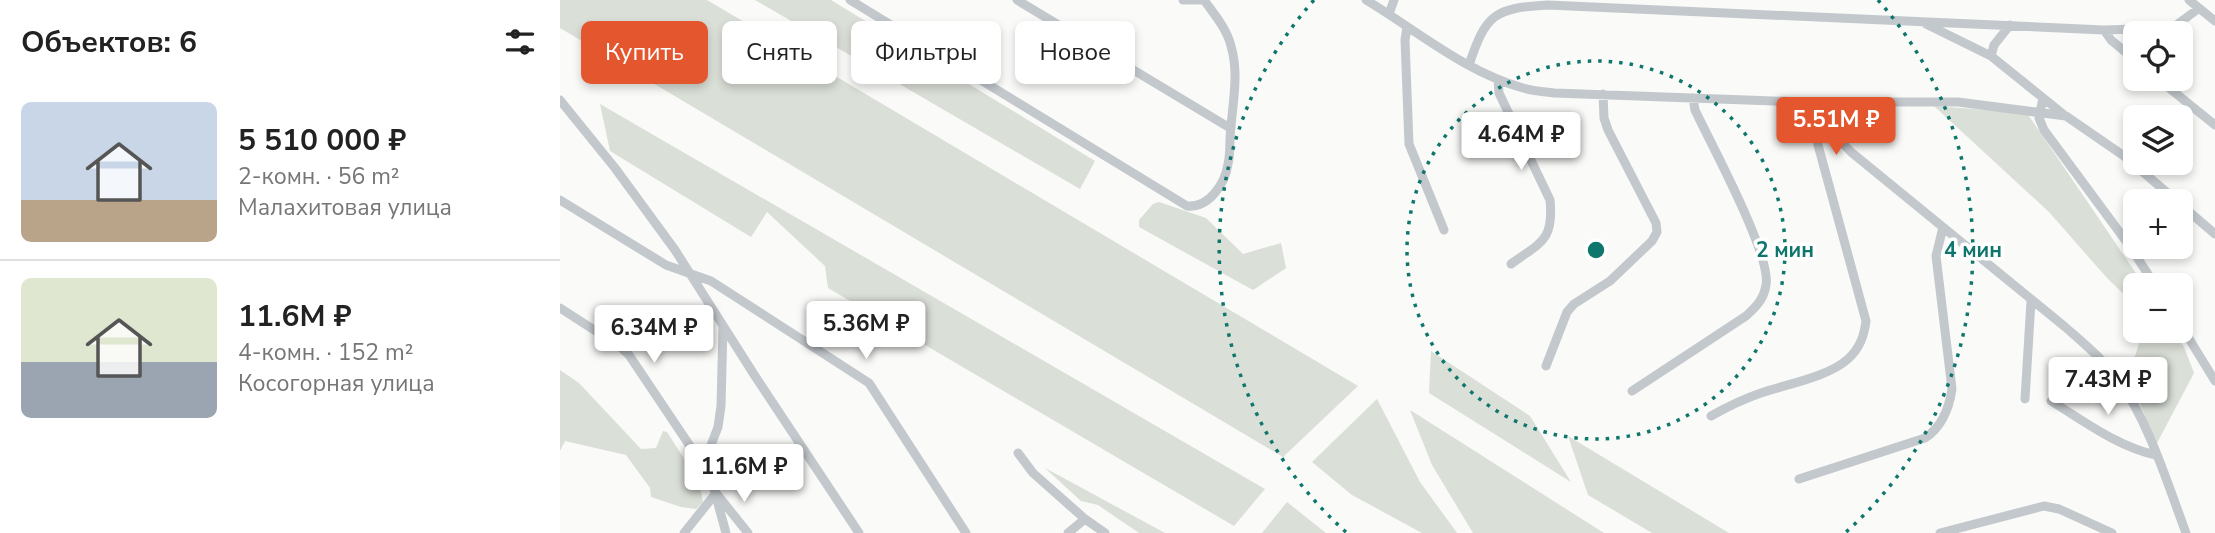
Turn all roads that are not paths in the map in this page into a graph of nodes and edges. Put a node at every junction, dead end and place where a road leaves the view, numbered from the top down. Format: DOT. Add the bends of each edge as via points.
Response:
graph roads {
  1 [pos="850,0"];
  2 [pos="1017,0"];
  3 [pos="1183,0"];
  4 [pos="1203,0"];
  5 [pos="1366,0"];
  6 [pos="1394,0"];
  7 [pos="2189,0"];
  8 [pos="2198,9"];
  9 [pos="1389,14"];
  10 [pos="2215,21"];
  11 [pos="1922,22"];
  12 [pos="2010,25"];
  13 [pos="1408,27"];
  14 [pos="2104,30"];
  15 [pos="2123,50"];
  16 [pos="1991,56"];
  17 [pos="1469,65"];
  18 [pos="1498,80"];
  19 [pos="2173,91"];
  20 [pos="1604,94"];
  21 [pos="1693,98"];
  22 [pos="2043,98"];
  23 [pos="560,100"];
  24 [pos="1804,102"];
  25 [pos="2040,111"];
  26 [pos="2066,116"];
  27 [pos="1820,119"];
  28 [pos="2215,125"];
  29 [pos="1230,128"];
  30 [pos="2163,189"];
  31 [pos="560,201"];
  32 [pos="2193,215"];
  33 [pos="1944,227"];
  34 [pos="1444,230"];
  35 [pos="2215,234"];
  36 [pos="1511,264"];
  37 [pos="2147,273"];
  38 [pos="690,274"];
  39 [pos="2031,301"];
  40 [pos="560,308"];
  41 [pos="723,326"];
  42 [pos="2192,343"];
  43 [pos="1546,366"];
  44 [pos="2215,380"];
  45 [pos="1632,391"];
  46 [pos="2025,399"];
  47 [pos="2051,401"];
  48 [pos="1711,416"];
  49 [pos="1018,453"];
  50 [pos="2156,456"];
  51 [pos="708,467"];
  52 [pos="1799,479"];
  53 [pos="716,493"];
  54 [pos="1085,519"];
  55 [pos="684,533"];
  56 [pos="726,533"];
  57 [pos="748,533"];
  58 [pos="859,533"];
  59 [pos="966,533"];
  60 [pos="1068,533"];
  61 [pos="1105,533"];
  62 [pos="1940,533"];
  63 [pos="2112,533"];
  64 [pos="2186,533"];
  1 -- 29 [label="street" via="1187,206 1201,205 1216,192 1228,168"];
  2 -- 29 [label="street"];
  3 -- 4 [label="street"];
  4 -- 29 [label="street" via="1231,45 1235,93"];
  5 -- 9 [label="street"];
  6 -- 9 [label="street"];
  7 -- 8 [label="street"];
  8 -- 10 [label="street"];
  8 -- 14 [label="street" via="2175,26"];
  9 -- 13 [label="street"];
  11 -- 12 [label="street"];
  11 -- 16 [label="street"];
  11 -- 17 [label="street" via="1515,7 1486,24"];
  12 -- 14 [label="street"];
  12 -- 16 [label="street"];
  13 -- 17 [label="street"];
  13 -- 34 [label="street" via="1409,144"];
  14 -- 15 [label="street"];
  16 -- 22 [label="street"];
  17 -- 18 [label="street"];
  18 -- 20 [label="street" via="1535,90"];
  18 -- 36 [label="street" via="1499,93 1550,200 1552,218 1550,232"];
  19 -- 28 [label="street"];
  20 -- 21 [label="street"];
  20 -- 43 [label="street" via="1608,130 1657,232 1610,281 1567,312"];
  21 -- 24 [label="street"];
  21 -- 45 [label="street" via="1754,236 1767,271 1766,286 1758,305 1746,316"];
  22 -- 25 [label="street"];
  22 -- 26 [label="street"];
  23 -- 38 [label="street" via="622,177"];
  24 -- 25 [label="street" via="1931,101"];
  24 -- 27 [label="street"];
  25 -- 26 [label="street"];
  25 -- 37 [label="street" via="2044,130"];
  26 -- 30 [label="street"];
  27 -- 33 [label="street" via="1851,152"];
  27 -- 48 [label="street" via="1818,145 1866,321 1864,335 1846,361 1736,402"];
  31 -- 38 [label="street" via="666,265"];
  32 -- 35 [label="street"];
  33 -- 39 [label="street"];
  33 -- 52 [label="street" via="1936,256 1952,389 1936,431"];
  38 -- 41 [label="street"];
  38 -- 59 [label="street" via="711,281 869,383"];
  39 -- 46 [label="street"];
  39 -- 50 [label="street" via="2092,351 2117,379"];
  40 -- 51 [label="street" via="629,355"];
  41 -- 51 [label="street" via="721,406"];
  41 -- 58 [label="street"];
  42 -- 44 [label="street"];
  47 -- 50 [label="street" via="2106,434"];
  49 -- 54 [label="street" via="1033,473"];
  50 -- 64 [label="street"];
  51 -- 53 [label="street"];
  53 -- 55 [label="street"];
  53 -- 56 [label="street"];
  53 -- 57 [label="street"];
  54 -- 60 [label="street"];
  54 -- 61 [label="street"];
  62 -- 63 [label="street" via="2044,506"];
}
